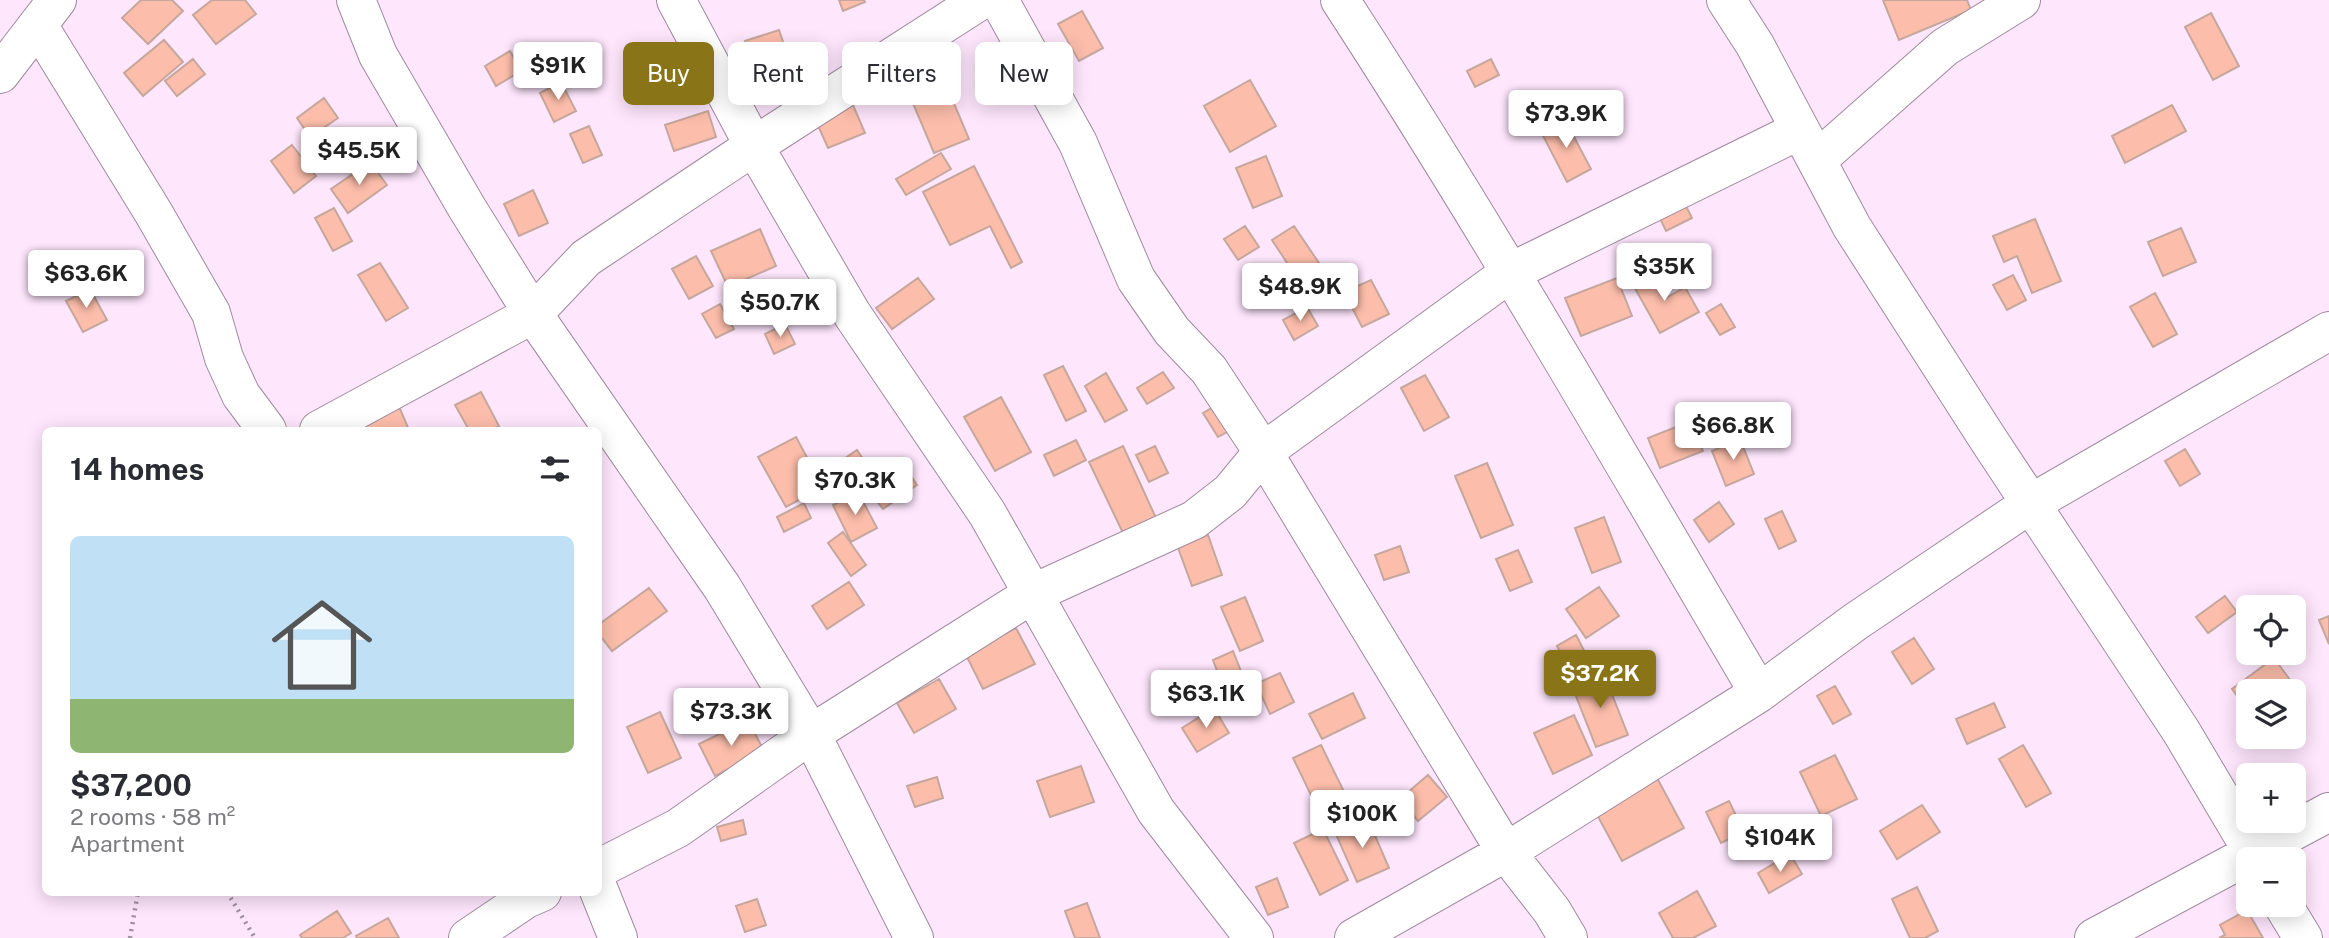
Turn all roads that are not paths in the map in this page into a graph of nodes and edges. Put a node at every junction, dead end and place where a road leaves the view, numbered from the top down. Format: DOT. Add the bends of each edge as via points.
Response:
graph roads {
  1 [pos="356,0"];
  2 [pos="676,0"];
  3 [pos="981,0"];
  4 [pos="999,0"];
  5 [pos="1340,0"];
  6 [pos="1726,0"];
  7 [pos="2021,0"];
  8 [pos="48,8"];
  9 [pos="0,74"];
  10 [pos="754,145"];
  11 [pos="1808,145"];
  12 [pos="1511,272"];
  13 [pos="533,314"];
  14 [pos="2329,331"];
  15 [pos="265,427"];
  16 [pos="325,427"];
  17 [pos="1263,452"];
  18 [pos="2030,504"];
  19 [pos="1034,593"];
  20 [pos="1759,694"];
  21 [pos="811,734"];
  22 [pos="2329,812"];
  23 [pos="2250,847"];
  24 [pos="2270,847"];
  25 [pos="1506,852"];
  26 [pos="2236,866"];
  27 [pos="602,867"];
  28 [pos="533,896"];
  29 [pos="601,896"];
  30 [pos="2290,917"];
  31 [pos="468,938"];
  32 [pos="618,938"];
  33 [pos="914,938"];
  34 [pos="1254,938"];
  35 [pos="1354,938"];
  36 [pos="1568,938"];
  37 [pos="2094,938"];
  38 [pos="2303,938"];
  1 -- 13 [label="street" via="378,55"];
  2 -- 10 [label="street"];
  3 -- 10 [label="street"];
  4 -- 17 [label="street" via="1078,142 1136,279 1172,331 1209,370"];
  5 -- 12 [label="street"];
  6 -- 11 [label="street"];
  7 -- 11 [label="street" via="1945,47"];
  8 -- 9 [label="street"];
  8 -- 15 [label="street" via="153,212 211,313 241,395"];
  10 -- 13 [label="street" via="586,258"];
  10 -- 19 [label="street" via="852,314 987,513"];
  11 -- 12 [label="street"];
  11 -- 18 [label="street" via="1852,227"];
  12 -- 17 [label="street"];
  12 -- 20 [label="street"];
  13 -- 16 [label="street"];
  13 -- 21 [label="street" via="722,587"];
  14 -- 18 [label="street"];
  17 -- 19 [label="street" via="1230,492 1194,520"];
  17 -- 25 [label="street"];
  18 -- 20 [label="street" via="1855,622"];
  18 -- 23 [label="street" via="2181,731"];
  19 -- 21 [label="street"];
  19 -- 34 [label="street" via="1156,811"];
  20 -- 25 [label="street"];
  21 -- 27 [label="street" via="678,828"];
  21 -- 33 [label="street"];
  22 -- 24 [label="street"];
  25 -- 35 [label="street"];
  25 -- 36 [label="street"];
  26 -- 37 [label="street"];
  28 -- 31 [label="street"];
  29 -- 32 [label="street"];
  30 -- 38 [label="street"];
}
